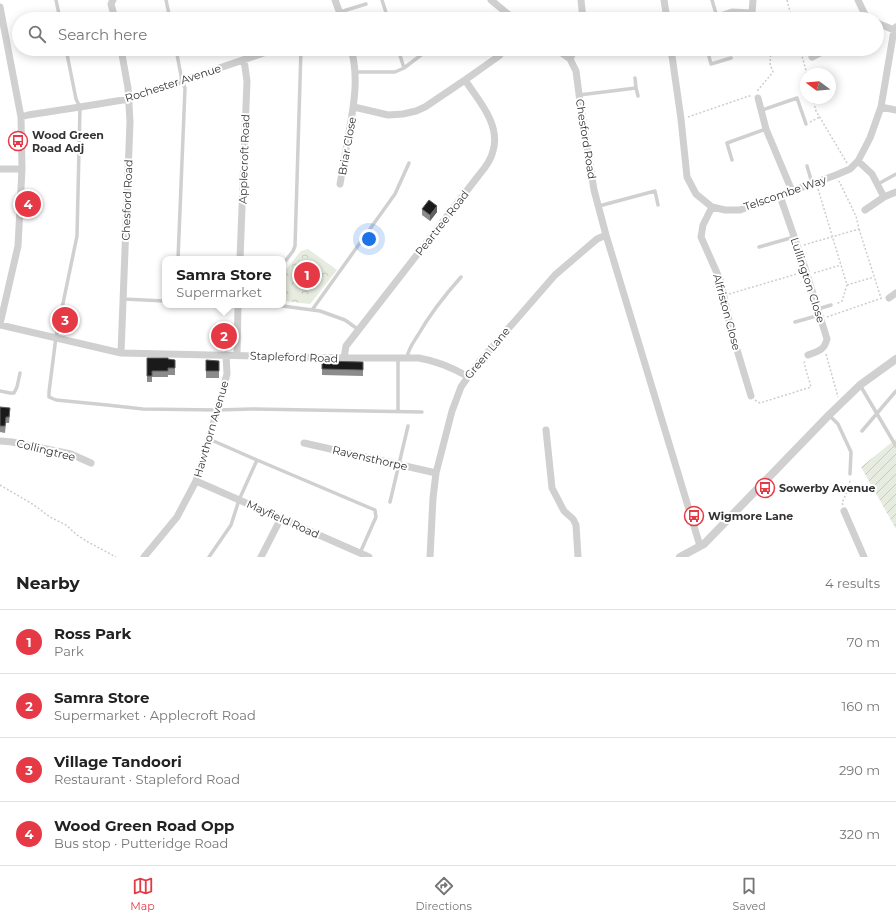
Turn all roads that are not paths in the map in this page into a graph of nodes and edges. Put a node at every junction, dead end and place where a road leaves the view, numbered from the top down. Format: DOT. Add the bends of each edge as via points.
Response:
graph roads {
  1 [pos="56,0"];
  2 [pos="113,0"];
  3 [pos="166,0"];
  4 [pos="335,0"];
  5 [pos="382,0"];
  6 [pos="490,0"];
  7 [pos="580,0"];
  8 [pos="664,0"];
  9 [pos="712,0"];
  10 [pos="753,0"];
  11 [pos="858,0"];
  12 [pos="366,4"];
  13 [pos="0,9"];
  14 [pos="59,12"];
  15 [pos="113,12"];
  16 [pos="169,12"];
  17 [pos="340,12"];
  18 [pos="349,12"];
  19 [pos="386,12"];
  20 [pos="505,12"];
  21 [pos="582,12"];
  22 [pos="666,12"];
  23 [pos="713,12"];
  24 [pos="754,12"];
  25 [pos="864,12"];
  26 [pos="884,25"];
  27 [pos="895,29"];
  28 [pos="67,56"];
  29 [pos="121,56"];
  30 [pos="177,56"];
  31 [pos="255,56"];
  32 [pos="302,56"];
  33 [pos="354,56"];
  34 [pos="400,56"];
  35 [pos="420,56"];
  36 [pos="499,56"];
  37 [pos="566,56"];
  38 [pos="572,56"];
  39 [pos="672,56"];
  40 [pos="709,56"];
  41 [pos="816,56"];
  42 [pos="731,58"];
  43 [pos="812,58"];
  44 [pos="570,59"];
  45 [pos="244,60"];
  46 [pos="404,68"];
  47 [pos="355,72"];
  48 [pos="635,78"];
  49 [pos="465,80"];
  50 [pos="182,81"];
  51 [pos="636,88"];
  52 [pos="579,94"];
  53 [pos="638,96"];
  54 [pos="758,98"];
  55 [pos="129,99"];
  56 [pos="80,107"];
  57 [pos="354,107"];
  58 [pos="881,107"];
  59 [pos="762,110"];
  60 [pos="896,110"];
  61 [pos="21,117"];
  62 [pos="806,124"];
  63 [pos="766,129"];
  64 [pos="732,160"];
  65 [pos="858,160"];
  66 [pos="409,163"];
  67 [pos="807,166"];
  68 [pos="0,169"];
  69 [pos="22,169"];
  70 [pos="896,174"];
  71 [pos="340,184"];
  72 [pos="814,184"];
  73 [pos="878,184"];
  74 [pos="792,191"];
  75 [pos="896,192"];
  76 [pos="780,196"];
  77 [pos="884,197"];
  78 [pos="658,205"];
  79 [pos="599,206"];
  80 [pos="712,207"];
  81 [pos="865,210"];
  82 [pos="606,235"];
  83 [pos="795,237"];
  84 [pos="759,247"];
  85 [pos="178,256"];
  86 [pos="240,256"];
  87 [pos="286,260"];
  88 [pos="461,277"];
  89 [pos="4,293"];
  90 [pos="896,293"];
  91 [pos="889,298"];
  92 [pos="123,299"];
  93 [pos="162,301"];
  94 [pos="832,305"];
  95 [pos="286,306"];
  96 [pos="238,308"];
  97 [pos="312,310"];
  98 [pos="820,314"];
  99 [pos="795,322"];
  100 [pos="0,324"];
  101 [pos="359,330"];
  102 [pos="56,337"];
  103 [pos="121,353"];
  104 [pos="226,355"];
  105 [pos="236,355"];
  106 [pos="808,355"];
  107 [pos="344,358"];
  108 [pos="398,358"];
  109 [pos="406,358"];
  110 [pos="896,360"];
  111 [pos="20,373"];
  112 [pos="468,376"];
  113 [pos="860,385"];
  114 [pos="0,391"];
  115 [pos="896,391"];
  116 [pos="751,396"];
  117 [pos="217,410"];
  118 [pos="398,411"];
  119 [pos="422,412"];
  120 [pos="877,414"];
  121 [pos="829,415"];
  122 [pos="408,426"];
  123 [pos="546,430"];
  124 [pos="862,431"];
  125 [pos="209,439"];
  126 [pos="0,441"];
  127 [pos="304,443"];
  128 [pos="896,446"];
  129 [pos="257,460"];
  130 [pos="91,463"];
  131 [pos="399,465"];
  132 [pos="436,473"];
  133 [pos="850,474"];
  134 [pos="196,481"];
  135 [pos="238,500"];
  136 [pos="390,502"];
  137 [pos="844,511"];
  138 [pos="281,518"];
  139 [pos="700,546"];
  140 [pos="360,553"];
  141 [pos="144,557"];
  142 [pos="209,557"];
  143 [pos="261,557"];
  144 [pos="369,557"];
  145 [pos="430,557"];
  146 [pos="578,557"];
  147 [pos="680,557"];
  148 [pos="864,557"];
  1 -- 14 [label="lane"];
  2 -- 15 [label="street"];
  3 -- 16 [label="lane"];
  4 -- 17 [label="street"];
  5 -- 19 [label="lane"];
  6 -- 20 [label="street"];
  7 -- 21 [label="street"];
  8 -- 22 [label="street"];
  9 -- 23 [label="lane"];
  10 -- 24 [label="street"];
  11 -- 25 [label="street"];
  12 -- 18 [label="lane"];
  13 -- 61 [label="street"];
  26 -- 27 [label="street"];
  27 -- 58 [label="street, Telscombe Way"];
  28 -- 56 [label="lane"];
  29 -- 55 [label="street, Chesford Road"];
  30 -- 50 [label="lane"];
  31 -- 45 [label="street, Rochester Avenue"];
  32 -- 87 [label="lane" via="295,246"];
  33 -- 47 [label="street, Briar Close"];
  34 -- 46 [label="lane"];
  35 -- 46 [label="lane"];
  36 -- 49 [label="street"];
  37 -- 44 [label="street"];
  38 -- 44 [label="street"];
  39 -- 80 [label="street" via="687,177 696,194"];
  40 -- 42 [label="lane" via="711,64"];
  41 -- 43 [label="street"];
  44 -- 52 [label="street, Chesford Road" via="576,71"];
  45 -- 50 [label="street, Rochester Avenue"];
  45 -- 86 [label="street, Applecroft Road" via="247,81"];
  46 -- 47 [label="lane" via="395,72"];
  47 -- 57 [label="street, Briar Close"];
  48 -- 51 [label="lane"];
  49 -- 57 [label="street" via="416,111 388,115"];
  49 -- 101 [label="street, Peartree Road" via="493,126 494,144 490,157 479,175"];
  50 -- 55 [label="street, Rochester Avenue"];
  50 -- 85 [label="lane" via="185,88"];
  51 -- 52 [label="lane"];
  51 -- 53 [label="lane"];
  52 -- 79 [label="street, Chesford Road" via="594,190"];
  54 -- 59 [label="street"];
  55 -- 56 [label="street, Rochester Avenue"];
  55 -- 92 [label="street, Chesford Road"];
  56 -- 61 [label="street, Rochester Avenue"];
  56 -- 102 [label="lane" via="77,236"];
  57 -- 71 [label="street, Briar Close"];
  58 -- 60 [label="street"];
  58 -- 65 [label="street, Telscombe Way" via="870,138"];
  59 -- 62 [label="lane" via="797,98"];
  59 -- 63 [label="street"];
  61 -- 69 [label="street"];
  63 -- 64 [label="lane" via="728,143"];
  63 -- 74 [label="street"];
  65 -- 72 [label="street, Telscombe Way" via="850,169"];
  65 -- 73 [label="street"];
  66 -- 97 [label="lane" via="395,194"];
  67 -- 72 [label="lane"];
  68 -- 69 [label="street"];
  69 -- 89 [label="street" via="18,246"];
  70 -- 73 [label="lane"];
  72 -- 74 [label="street, Telscombe Way"];
  73 -- 77 [label="street"];
  74 -- 76 [label="street, Telscombe Way"];
  75 -- 77 [label="street"];
  76 -- 80 [label="street, Telscombe Way" via="740,210"];
  76 -- 83 [label="street, Lullington Close"];
  77 -- 81 [label="street"];
  78 -- 79 [label="lane" via="655,191"];
  79 -- 82 [label="street, Chesford Road"];
  80 -- 116 [label="street, Alfriston Close" via="703,225 701,237 721,282 731,330"];
  82 -- 112 [label="street, Green Lane" via="597,239 555,275"];
  82 -- 139 [label="street"];
  83 -- 84 [label="lane"];
  83 -- 98 [label="street, Lullington Close"];
  88 -- 109 [label="lane" via="428,319"];
  89 -- 100 [label="street"];
  90 -- 91 [label="street"];
  92 -- 93 [label="lane"];
  92 -- 103 [label="street, Chesford Road"];
  94 -- 98 [label="lane"];
  95 -- 97 [label="lane"];
  96 -- 105 [label="street"];
  97 -- 101 [label="lane" via="345,320"];
  98 -- 99 [label="lane"];
  98 -- 106 [label="street, Lullington Close" via="827,339 821,350"];
  100 -- 102 [label="street, Stapleford Road"];
  101 -- 107 [label="street, Peartree Road" via="346,346"];
  102 -- 103 [label="street, Stapleford Road"];
  102 -- 117 [label="lane" via="49,397 56,400 143,409"];
  103 -- 104 [label="street, Stapleford Road"];
  104 -- 105 [label="street, Stapleford Road"];
  104 -- 117 [label="street, Hawthorn Avenue" via="227,374"];
  105 -- 107 [label="street, Stapleford Road"];
  107 -- 108 [label="street, Stapleford Road"];
  108 -- 109 [label="street, Stapleford Road"];
  108 -- 118 [label="lane"];
  109 -- 112 [label="street, Stapleford Road" via="427,360"];
  110 -- 113 [label="street"];
  111 -- 114 [label="lane" via="14,393"];
  112 -- 132 [label="street, Green Lane" via="452,411"];
  113 -- 120 [label="lane"];
  113 -- 121 [label="street"];
  115 -- 120 [label="lane"];
  117 -- 118 [label="lane"];
  117 -- 125 [label="street, Hawthorn Avenue"];
  118 -- 119 [label="lane"];
  120 -- 124 [label="lane"];
  120 -- 128 [label="lane"];
  121 -- 133 [label="lane" via="838,424 851,452"];
  121 -- 139 [label="street"];
  122 -- 131 [label="lane"];
  123 -- 146 [label="street" via="552,488 564,511 576,525"];
  125 -- 129 [label="lane"];
  125 -- 134 [label="street, Hawthorn Avenue"];
  126 -- 130 [label="street, Collingtree" via="71,454"];
  127 -- 131 [label="street, Ravensthorpe"];
  129 -- 135 [label="lane"];
  129 -- 140 [label="lane" via="375,510 376,517"];
  131 -- 132 [label="street, Ravensthorpe"];
  131 -- 136 [label="lane"];
  132 -- 145 [label="street, Green Lane"];
  134 -- 135 [label="street, Mayfield Road"];
  134 -- 141 [label="street, Hawthorn Avenue" via="177,517"];
  135 -- 138 [label="street, Mayfield Road"];
  135 -- 142 [label="lane" via="231,525"];
  137 -- 148 [label="street"];
  138 -- 140 [label="street, Mayfield Road"];
  138 -- 143 [label="street"];
  139 -- 147 [label="street"];
  140 -- 144 [label="street, Mayfield Road"];
}
